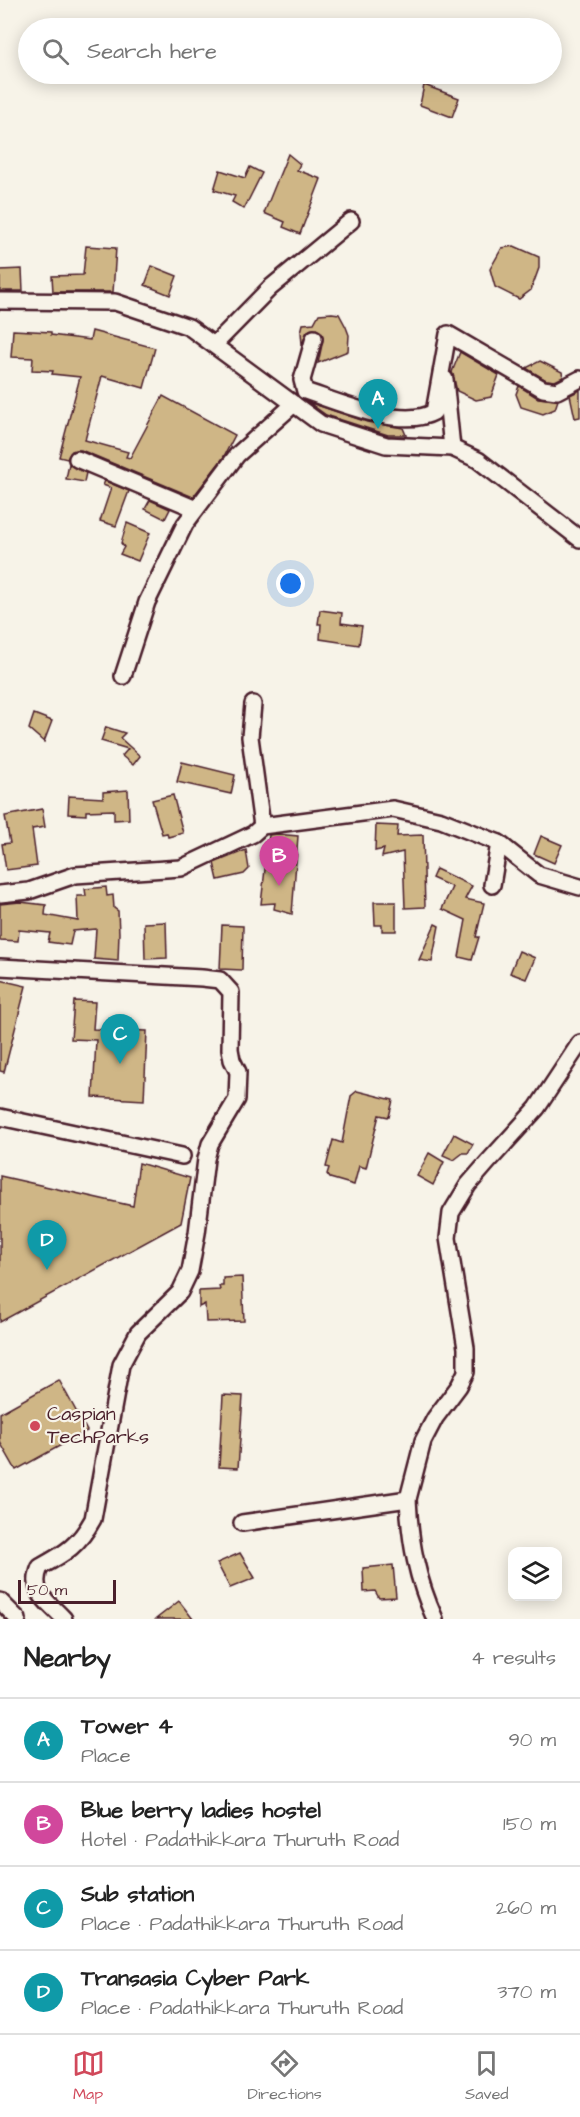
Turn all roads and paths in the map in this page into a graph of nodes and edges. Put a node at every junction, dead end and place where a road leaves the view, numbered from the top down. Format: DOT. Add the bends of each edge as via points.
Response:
graph roads {
  1 [pos="351,221"];
  2 [pos="0,301"];
  3 [pos="314,338"];
  4 [pos="214,345"];
  5 [pos="446,379"];
  6 [pos="580,379"];
  7 [pos="294,404"];
  8 [pos="452,448"];
  9 [pos="77,459"];
  10 [pos="196,509"];
  11 [pos="580,539"];
  12 [pos="123,676"];
  13 [pos="253,704"];
  14 [pos="262,826"];
  15 [pos="499,843"];
  16 [pos="492,885"];
  17 [pos="580,887"];
  18 [pos="0,894"];
  19 [pos="0,967"];
  20 [pos="580,1042"];
  21 [pos="0,1117"];
  22 [pos="182,1156"];
  23 [pos="408,1499"];
  24 [pos="242,1522"];
  25 [pos="0,1601"];
  26 [pos="18,1619"];
  27 [pos="64,1619"];
  28 [pos="435,1619"];
  1 -- 4 [label="street" via="270,288"];
  2 -- 4 [label="street" via="115,302 189,327"];
  3 -- 6 [label="street" via="302,380 305,391 387,417 426,416 434,412 448,333 543,390 557,391"];
  4 -- 7 [label="street"];
  5 -- 8 [label="street"];
  7 -- 8 [label="street" via="321,424 386,445"];
  7 -- 10 [label="street" via="237,455"];
  8 -- 11 [label="street" via="478,460"];
  9 -- 10 [label="street"];
  10 -- 12 [label="street" via="147,602"];
  13 -- 14 [label="street" via="250,737"];
  14 -- 15 [label="street" via="393,809 441,820"];
  14 -- 18 [label="street" via="181,868 75,875 29,891"];
  15 -- 16 [label="street"];
  15 -- 17 [label="street" via="539,875"];
  19 -- 27 [label="street" via="202,978 220,980 231,992 230,1049 238,1071 237,1099 210,1144 190,1271 180,1292 138,1333 121,1365 93,1519 82,1538 60,1557 40,1567 35,1582 36,1589"];
  20 -- 23 [label="street" via="537,1108 475,1177 451,1213 448,1238 466,1348 466,1372 423,1441"];
  21 -- 22 [label="street"];
  23 -- 24 [label="street"];
  23 -- 28 [label="street" via="415,1563"];
  25 -- 26 [label="street"];
}
